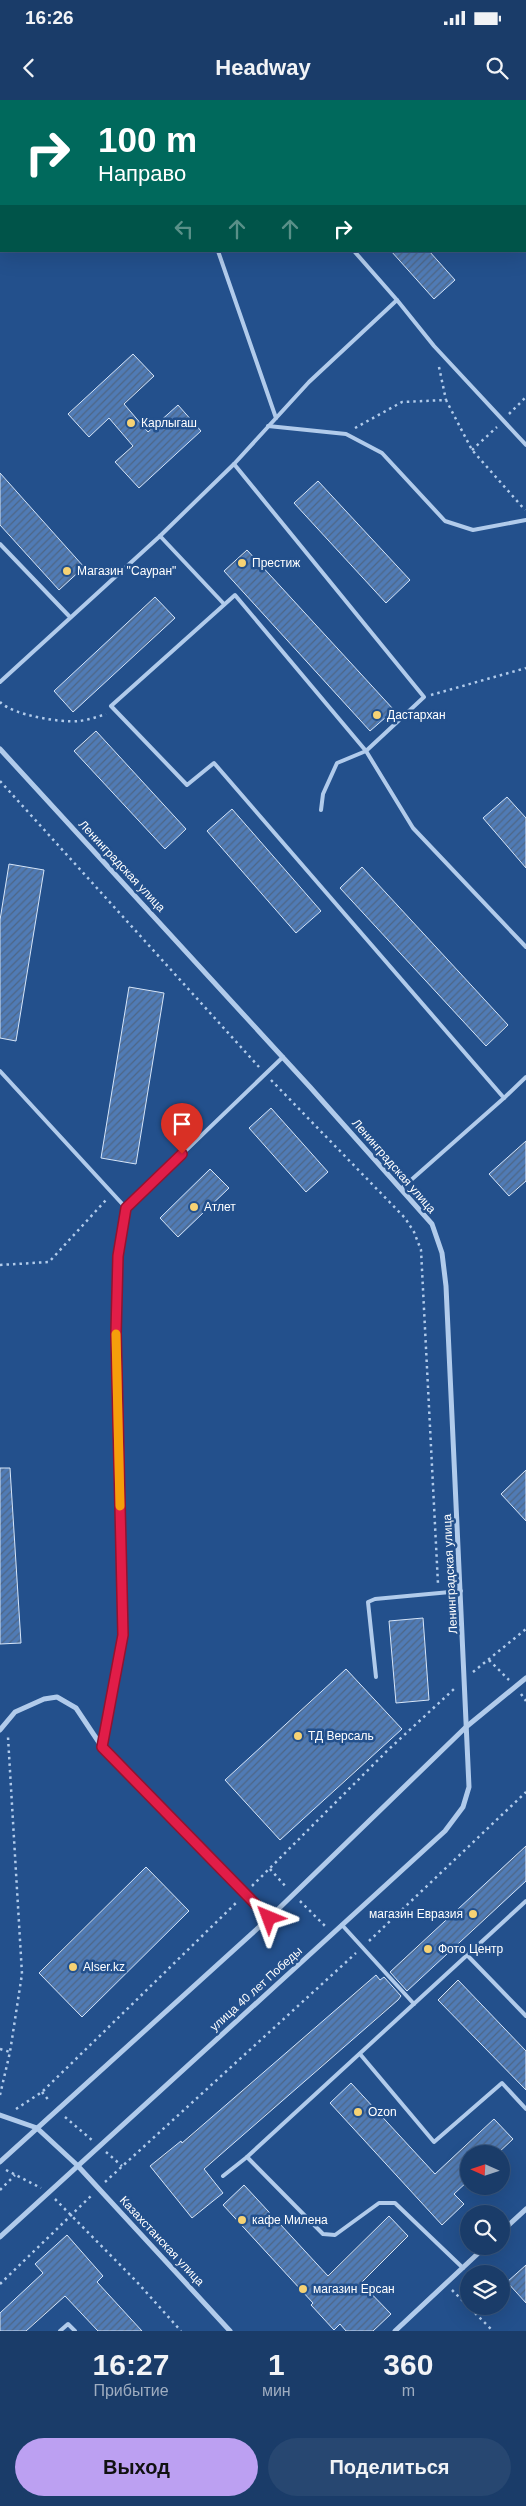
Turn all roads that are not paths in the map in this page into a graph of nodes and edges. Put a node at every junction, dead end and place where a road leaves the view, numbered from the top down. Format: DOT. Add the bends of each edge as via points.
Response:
graph roads {
  1 [pos="218,252"];
  2 [pos="355,252"];
  3 [pos="397,300"];
  4 [pos="276,418"];
  5 [pos="268,426"];
  6 [pos="526,445"];
  7 [pos="234,464"];
  8 [pos="526,520"];
  9 [pos="160,536"];
  10 [pos="0,544"];
  11 [pos="224,604"];
  12 [pos="69,616"];
  13 [pos="0,682"];
  14 [pos="0,749"];
  15 [pos="366,751"];
  16 [pos="321,810"];
  17 [pos="526,947"];
  18 [pos="283,1057"];
  19 [pos="0,1071"];
  20 [pos="526,1077"];
  21 [pos="504,1098"];
  22 [pos="402,1188"];
  23 [pos="126,1208"];
  24 [pos="461,1591"];
  25 [pos="376,1677"];
  26 [pos="526,1678"];
  27 [pos="466,1728"];
  28 [pos="0,1730"];
  29 [pos="102,1747"];
  30 [pos="526,1901"];
  31 [pos="269,1918"];
  32 [pos="342,1925"];
  33 [pos="467,1955"];
  34 [pos="414,2004"];
  35 [pos="526,2016"];
  36 [pos="360,2054"];
  37 [pos="526,2109"];
  38 [pos="3,2116"];
  39 [pos="37,2128"];
  40 [pos="247,2157"];
  41 [pos="0,2162"];
  42 [pos="77,2165"];
  43 [pos="223,2176"];
  44 [pos="526,2210"];
  45 [pos="510,2224"];
  46 [pos="0,2236"];
  47 [pos="477,2255"];
  48 [pos="460,2265"];
  49 [pos="466,2265"];
  50 [pos="460,2271"];
  51 [pos="60,2331"];
  52 [pos="75,2331"];
  53 [pos="230,2331"];
  54 [pos="395,2331"];
  1 -- 4 [label="lane"];
  2 -- 3 [label="lane"];
  3 -- 4 [label="lane" via="309,382"];
  3 -- 6 [label="lane"];
  4 -- 5 [label="lane"];
  5 -- 7 [label="lane"];
  5 -- 8 [label="lane" via="346,434 382,453 445,521 473,530"];
  7 -- 9 [label="lane"];
  7 -- 15 [label="lane" via="424,697"];
  9 -- 11 [label="lane"];
  9 -- 12 [label="lane"];
  10 -- 12 [label="lane"];
  11 -- 15 [label="lane" via="235,596"];
  11 -- 21 [label="lane" via="111,706 187,785 214,763"];
  12 -- 13 [label="lane"];
  14 -- 18 [label="street, Ленинградская улица"];
  15 -- 16 [label="lane" via="337,764 323,794"];
  15 -- 17 [label="lane" via="413,828"];
  18 -- 22 [label="street, Ленинградская улица"];
  18 -- 23 [label="lane"];
  19 -- 23 [label="lane"];
  20 -- 21 [label="lane"];
  21 -- 22 [label="lane"];
  22 -- 24 [label="street, Ленинградская улица" via="432,1224 442,1253"];
  23 -- 29 [label="lane" via="118,1256 116,1333 123,1635"];
  24 -- 25 [label="lane" via="375,1598 368,1602"];
  24 -- 27 [label="street, Ленинградская улица"];
  26 -- 27 [label="street"];
  27 -- 31 [label="street"];
  27 -- 32 [label="street, улица 40 лет Победы" via="469,1787 463,1807 445,1831"];
  28 -- 29 [label="street" via="15,1712 57,1697 76,1708"];
  29 -- 31 [label="street"];
  30 -- 33 [label="lane"];
  31 -- 39 [label="street"];
  32 -- 34 [label="lane"];
  32 -- 42 [label="street, улица 40 лет Победы"];
  33 -- 34 [label="lane"];
  33 -- 35 [label="lane"];
  34 -- 36 [label="lane"];
  36 -- 37 [label="lane" via="434,2142 502,2083"];
  36 -- 40 [label="lane"];
  38 -- 39 [label="street"];
  39 -- 41 [label="street"];
  39 -- 42 [label="street, Казахстанская улица"];
  40 -- 43 [label="lane"];
  40 -- 48 [label="lane" via="323,2234 334,2235 379,2204 395,2203"];
  42 -- 46 [label="street, улица 40 лет Победы"];
  42 -- 53 [label="street, Казахстанская улица"];
  44 -- 45 [label="street"];
  47 -- 49 [label="street"];
  50 -- 54 [label="street"];
  51 -- 52 [label="lane" via="68,2324"];
}
